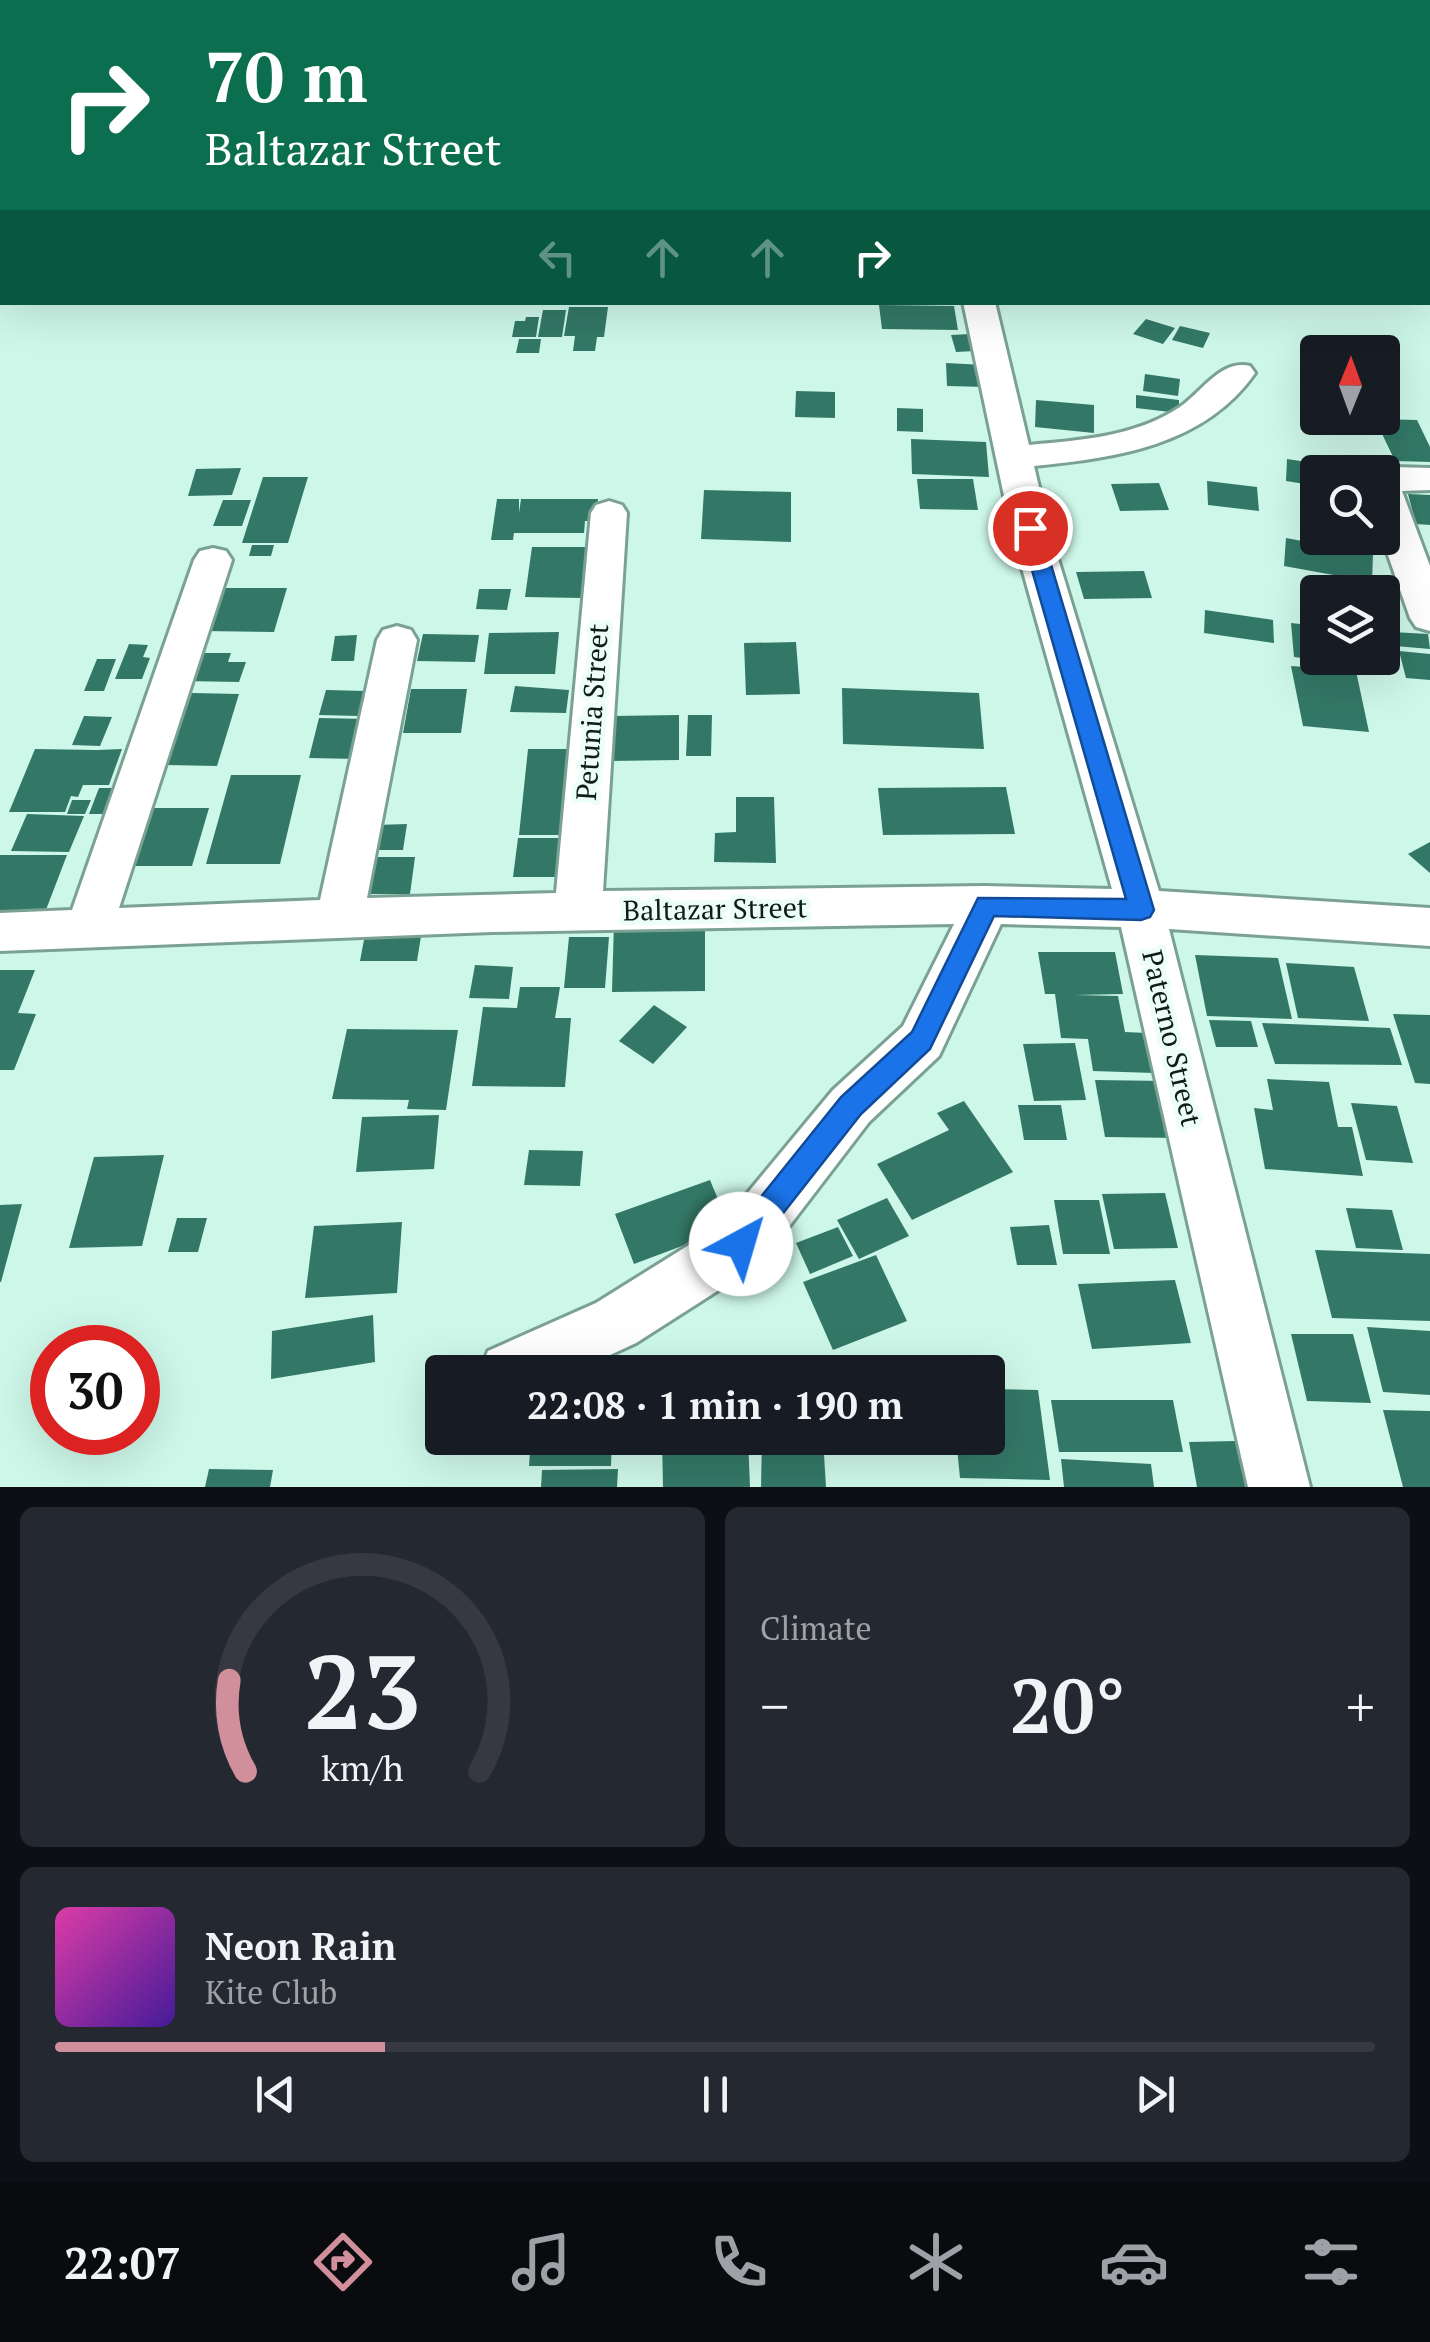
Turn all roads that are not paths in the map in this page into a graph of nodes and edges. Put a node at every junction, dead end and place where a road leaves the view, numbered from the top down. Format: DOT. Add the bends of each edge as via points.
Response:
graph roads {
  1 [pos="979,305"];
  2 [pos="1238,372"];
  3 [pos="1015,457"];
  4 [pos="1430,480"];
  5 [pos="610,513"];
  6 [pos="213,560"];
  7 [pos="1430,618"];
  8 [pos="397,640"];
  9 [pos="987,906"];
  10 [pos="578,910"];
  11 [pos="1141,910"];
  12 [pos="340,918"];
  13 [pos="1430,927"];
  14 [pos="89,928"];
  15 [pos="0,932"];
  16 [pos="546,1355"];
  17 [pos="1279,1487"];
  1 -- 3 [label="street, Paterno Street"];
  2 -- 3 [label="street" via="1216,398 1130,444"];
  3 -- 11 [label="street, Paterno Street"];
  4 -- 7 [label="street" via="1394,478 1384,490"];
  5 -- 10 [label="street, Petunia Street"];
  6 -- 14 [label="street"];
  8 -- 12 [label="street"];
  9 -- 10 [label="street, Baltazar Street"];
  9 -- 11 [label="street, Baltazar Street"];
  9 -- 16 [label="street" via="921,1040 851,1106 741,1244 616,1323"];
  10 -- 12 [label="street, Baltazar Street"];
  11 -- 13 [label="street, Baltazar Street"];
  11 -- 17 [label="street, Paterno Street"];
  12 -- 14 [label="street, Baltazar Street"];
  14 -- 15 [label="street, Baltazar Street"];
}
